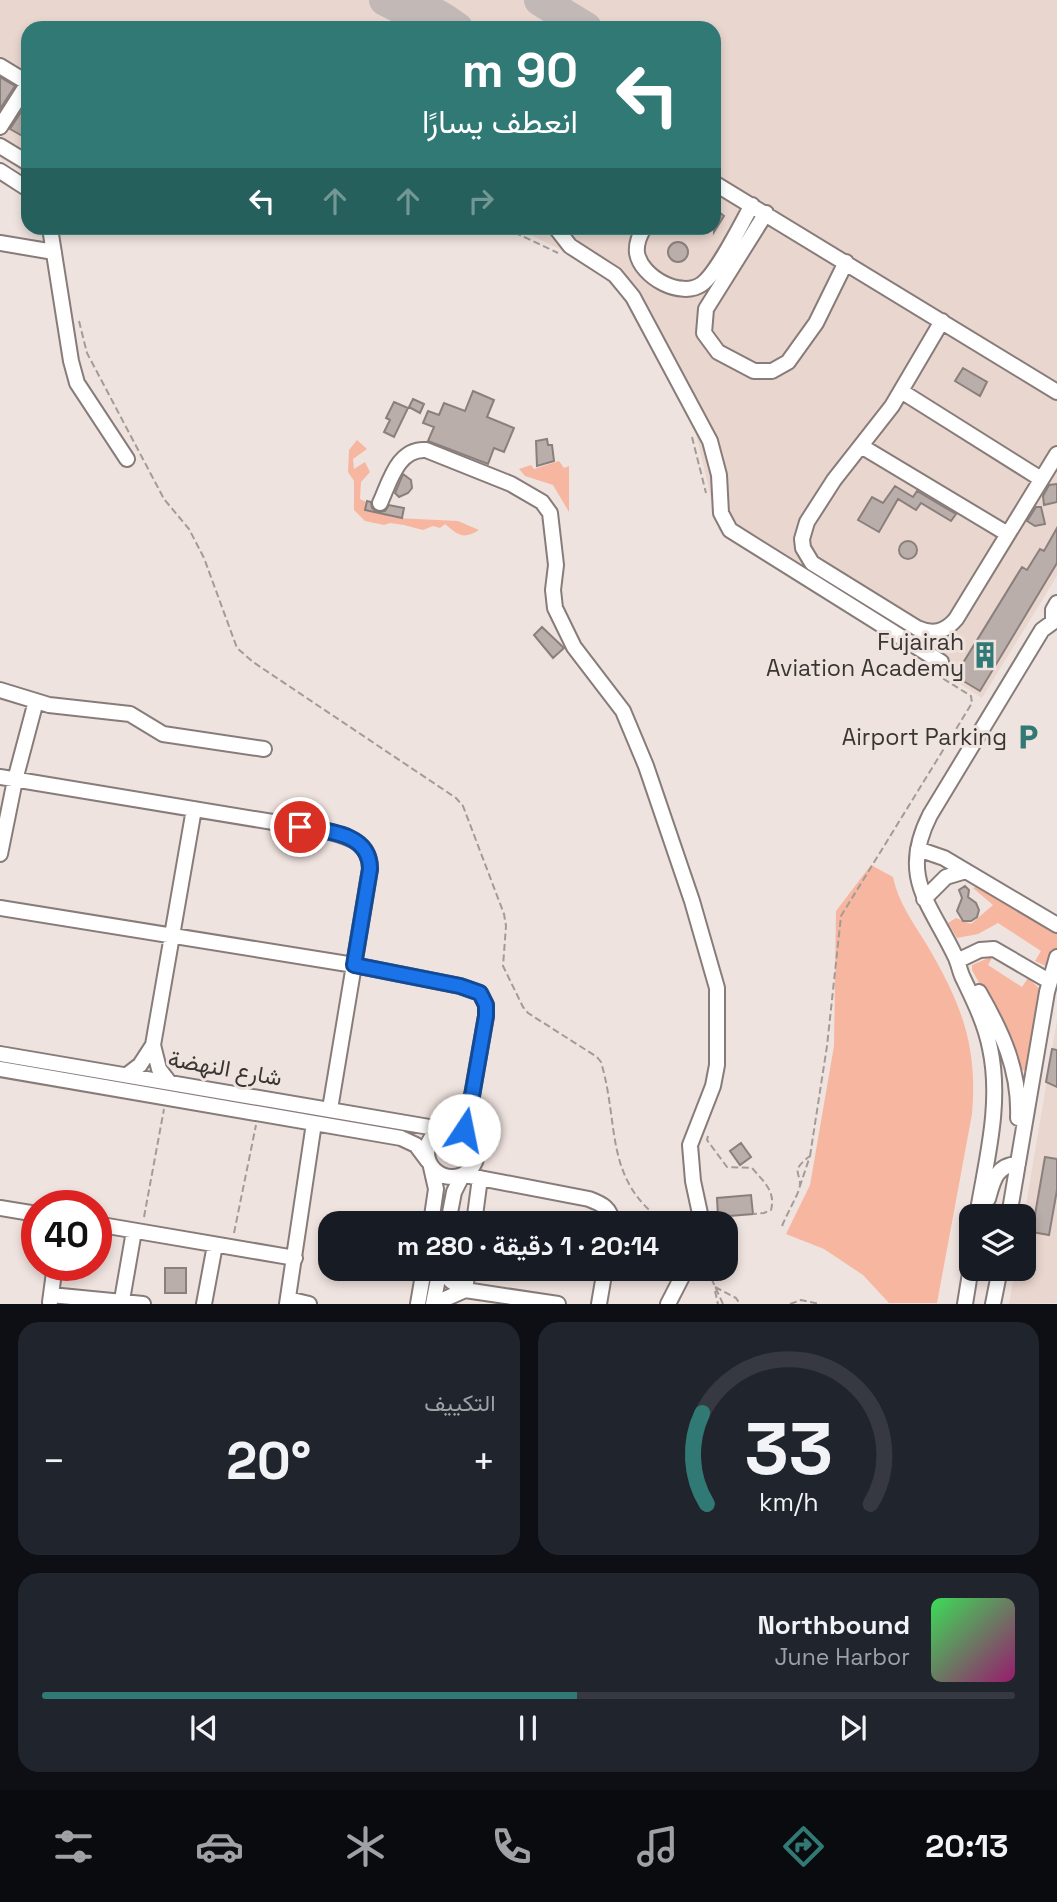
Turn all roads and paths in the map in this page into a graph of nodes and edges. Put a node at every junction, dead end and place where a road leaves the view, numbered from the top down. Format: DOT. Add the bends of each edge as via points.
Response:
graph roads {
  1 [pos="0,66"];
  2 [pos="21,79"];
  3 [pos="21,94"];
  4 [pos="0,127"];
  5 [pos="0,146"];
  6 [pos="21,159"];
  7 [pos="0,172"];
  8 [pos="21,185"];
  9 [pos="721,187"];
  10 [pos="752,205"];
  11 [pos="766,214"];
  12 [pos="51,235"];
  13 [pos="519,235"];
  14 [pos="561,235"];
  15 [pos="641,235"];
  16 [pos="741,240"];
  17 [pos="0,243"];
  18 [pos="54,252"];
  19 [pos="566,258"];
  20 [pos="846,262"];
  21 [pos="77,314"];
  22 [pos="942,321"];
  23 [pos="901,391"];
  24 [pos="1057,392"];
  25 [pos="691,434"];
  26 [pos="861,446"];
  27 [pos="1057,454"];
  28 [pos="127,459"];
  29 [pos="1041,479"];
  30 [pos="706,496"];
  31 [pos="380,502"];
  32 [pos="1006,533"];
  33 [pos="1057,603"];
  34 [pos="1055,620"];
  35 [pos="937,667"];
  36 [pos="0,690"];
  37 [pos="36,701"];
  38 [pos="264,749"];
  39 [pos="7,778"];
  40 [pos="194,809"];
  41 [pos="918,849"];
  42 [pos="0,854"];
  43 [pos="966,871"];
  44 [pos="924,899"];
  45 [pos="0,908"];
  46 [pos="1057,925"];
  47 [pos="172,935"];
  48 [pos="1057,957"];
  49 [pos="957,961"];
  50 [pos="354,965"];
  51 [pos="1049,981"];
  52 [pos="153,1045"];
  53 [pos="0,1054"];
  54 [pos="0,1069"];
  55 [pos="127,1075"];
  56 [pos="169,1082"];
  57 [pos="166,1098"];
  58 [pos="330,1109"];
  59 [pos="259,1114"];
  60 [pos="314,1123"];
  61 [pos="458,1128"];
  62 [pos="710,1128"];
  63 [pos="441,1129"];
  64 [pos="810,1156"];
  65 [pos="430,1164"];
  66 [pos="1017,1164"];
  67 [pos="463,1175"];
  68 [pos="480,1178"];
  69 [pos="800,1186"];
  70 [pos="979,1204"];
  71 [pos="987,1204"];
  72 [pos="1011,1204"];
  73 [pos="0,1208"];
  74 [pos="21,1211"];
  75 [pos="433,1211"];
  76 [pos="450,1211"];
  77 [pos="476,1211"];
  78 [pos="608,1211"];
  79 [pos="651,1211"];
  80 [pos="699,1211"];
  81 [pos="753,1214"];
  82 [pos="782,1226"];
  83 [pos="112,1227"];
  84 [pos="138,1232"];
  85 [pos="215,1245"];
  86 [pos="231,1247"];
  87 [pos="295,1258"];
  88 [pos="53,1281"];
  89 [pos="422,1281"];
  90 [pos="438,1281"];
  91 [pos="451,1281"];
  92 [pos="466,1281"];
  93 [pos="603,1281"];
  94 [pos="680,1281"];
  95 [pos="712,1281"];
  96 [pos="969,1281"];
  97 [pos="998,1281"];
  98 [pos="714,1286"];
  99 [pos="465,1290"];
  100 [pos="50,1299"];
  101 [pos="125,1301"];
  102 [pos="288,1301"];
  103 [pos="143,1304"];
  104 [pos="204,1304"];
  105 [pos="310,1304"];
  106 [pos="418,1304"];
  107 [pos="433,1304"];
  108 [pos="558,1304"];
  109 [pos="599,1304"];
  110 [pos="668,1304"];
  111 [pos="718,1304"];
  112 [pos="723,1304"];
  113 [pos="740,1304"];
  114 [pos="790,1304"];
  115 [pos="820,1304"];
  116 [pos="965,1304"];
  117 [pos="993,1304"];
  1 -- 2 [label="street"];
  3 -- 4 [label="street"];
  5 -- 6 [label="street"];
  7 -- 8 [label="street"];
  9 -- 10 [label="street"];
  10 -- 11 [label="street"];
  10 -- 16 [label="street"];
  11 -- 16 [label="street"];
  11 -- 20 [label="street"];
  12 -- 18 [label="street"];
  13 -- 19 [label="path"];
  14 -- 35 [label="street" via="570,246 615,275 633,297 710,441 719,475 721,513 730,530"];
  15 -- 16 [label="street" via="637,253 643,268 682,290 697,287 708,278"];
  16 -- 20 [label="street" via="703,324 707,340 718,352 754,371 781,368 794,356"];
  17 -- 18 [label="street"];
  18 -- 28 [label="street" via="77,383"];
  20 -- 22 [label="street"];
  21 -- 79 [label="path" via="87,353 164,499 189,529 204,558 237,648 463,806 505,918 504,971 525,1010 601,1062 619,1162 638,1200"];
  22 -- 23 [label="street"];
  22 -- 24 [label="street"];
  23 -- 26 [label="street"];
  23 -- 29 [label="street"];
  25 -- 30 [label="path"];
  26 -- 32 [label="street"];
  26 -- 32 [label="street" via="807,522 803,548 812,563 917,628 934,633 950,626"];
  27 -- 29 [label="street"];
  29 -- 32 [label="street"];
  31 -- 80 [label="street" via="406,454 426,450 511,484 542,502 550,513 555,608 573,647 623,711 692,901 716,988 715,1075 690,1145"];
  33 -- 34 [label="street"];
  34 -- 41 [label="street" via="1042,630 930,816"];
  35 -- 64 [label="path" via="972,703 841,916"];
  36 -- 37 [label="street"];
  37 -- 38 [label="street" via="130,714 163,734"];
  37 -- 39 [label="street"];
  39 -- 40 [label="street"];
  39 -- 42 [label="street"];
  40 -- 47 [label="street"];
  40 -- 50 [label="street" via="327,831 363,845 370,869"];
  41 -- 43 [label="street"];
  41 -- 44 [label="street" via="917,874"];
  43 -- 44 [label="street" via="946,877"];
  43 -- 46 [label="street"];
  44 -- 49 [label="street"];
  45 -- 47 [label="street"];
  47 -- 50 [label="street"];
  47 -- 52 [label="street"];
  48 -- 51 [label="street"];
  49 -- 51 [label="street" via="994,949"];
  49 -- 66 [label="street" via="994,1018 1011,1059 1018,1096"];
  49 -- 70 [label="street" via="986,1032 994,1073 993,1116"];
  50 -- 58 [label="street"];
  50 -- 61 [label="street" via="480,993 486,1016 472,1096"];
  51 -- 66 [label="street"];
  52 -- 55 [label="street"];
  52 -- 56 [label="street" via="159,1069"];
  53 -- 55 [label="street, شارع النهضة"];
  54 -- 57 [label="street, شارع النهضة"];
  55 -- 56 [label="street, شارع النهضة"];
  56 -- 58 [label="street, شارع النهضة"];
  57 -- 59 [label="street, شارع النهضة"];
  57 -- 84 [label="path"];
  58 -- 63 [label="street, شارع النهضة"];
  59 -- 60 [label="street, شارع النهضة"];
  59 -- 86 [label="path"];
  60 -- 65 [label="street, شارع النهضة" via="408,1140"];
  60 -- 87 [label="street"];
  61 -- 63 [label="street"];
  61 -- 67 [label="street" via="473,1138 477,1149 476,1161"];
  62 -- 81 [label="path" via="708,1140 727,1167 752,1168 772,1192 771,1210"];
  63 -- 65 [label="street" via="429,1143"];
  64 -- 69 [label="path"];
  64 -- 69 [label="path" via="797,1170"];
  65 -- 67 [label="street" via="448,1177"];
  65 -- 75 [label="street" via="436,1189"];
  66 -- 71 [label="street" via="1005,1166 995,1175"];
  66 -- 72 [label="street"];
  67 -- 68 [label="street"];
  67 -- 76 [label="street" via="453,1192"];
  68 -- 77 [label="street"];
  68 -- 78 [label="street" via="595,1201"];
  69 -- 82 [label="path"];
  73 -- 74 [label="street"];
  83 -- 84 [label="street"];
  84 -- 85 [label="street"];
  84 -- 101 [label="street"];
  85 -- 86 [label="street"];
  85 -- 104 [label="street"];
  86 -- 87 [label="street"];
  87 -- 102 [label="street"];
  88 -- 100 [label="street"];
  89 -- 106 [label="street"];
  90 -- 107 [label="street"];
  91 -- 99 [label="street"];
  92 -- 99 [label="street"];
  93 -- 109 [label="street"];
  94 -- 110 [label="street"];
  95 -- 98 [label="path"];
  96 -- 116 [label="street"];
  97 -- 117 [label="street"];
  98 -- 111 [label="path"];
  98 -- 112 [label="path"];
  98 -- 113 [label="path"];
  99 -- 107 [label="street"];
  99 -- 108 [label="street"];
  100 -- 101 [label="street"];
  101 -- 103 [label="street"];
  102 -- 105 [label="street"];
  114 -- 115 [label="path" via="801,1300"];
}
